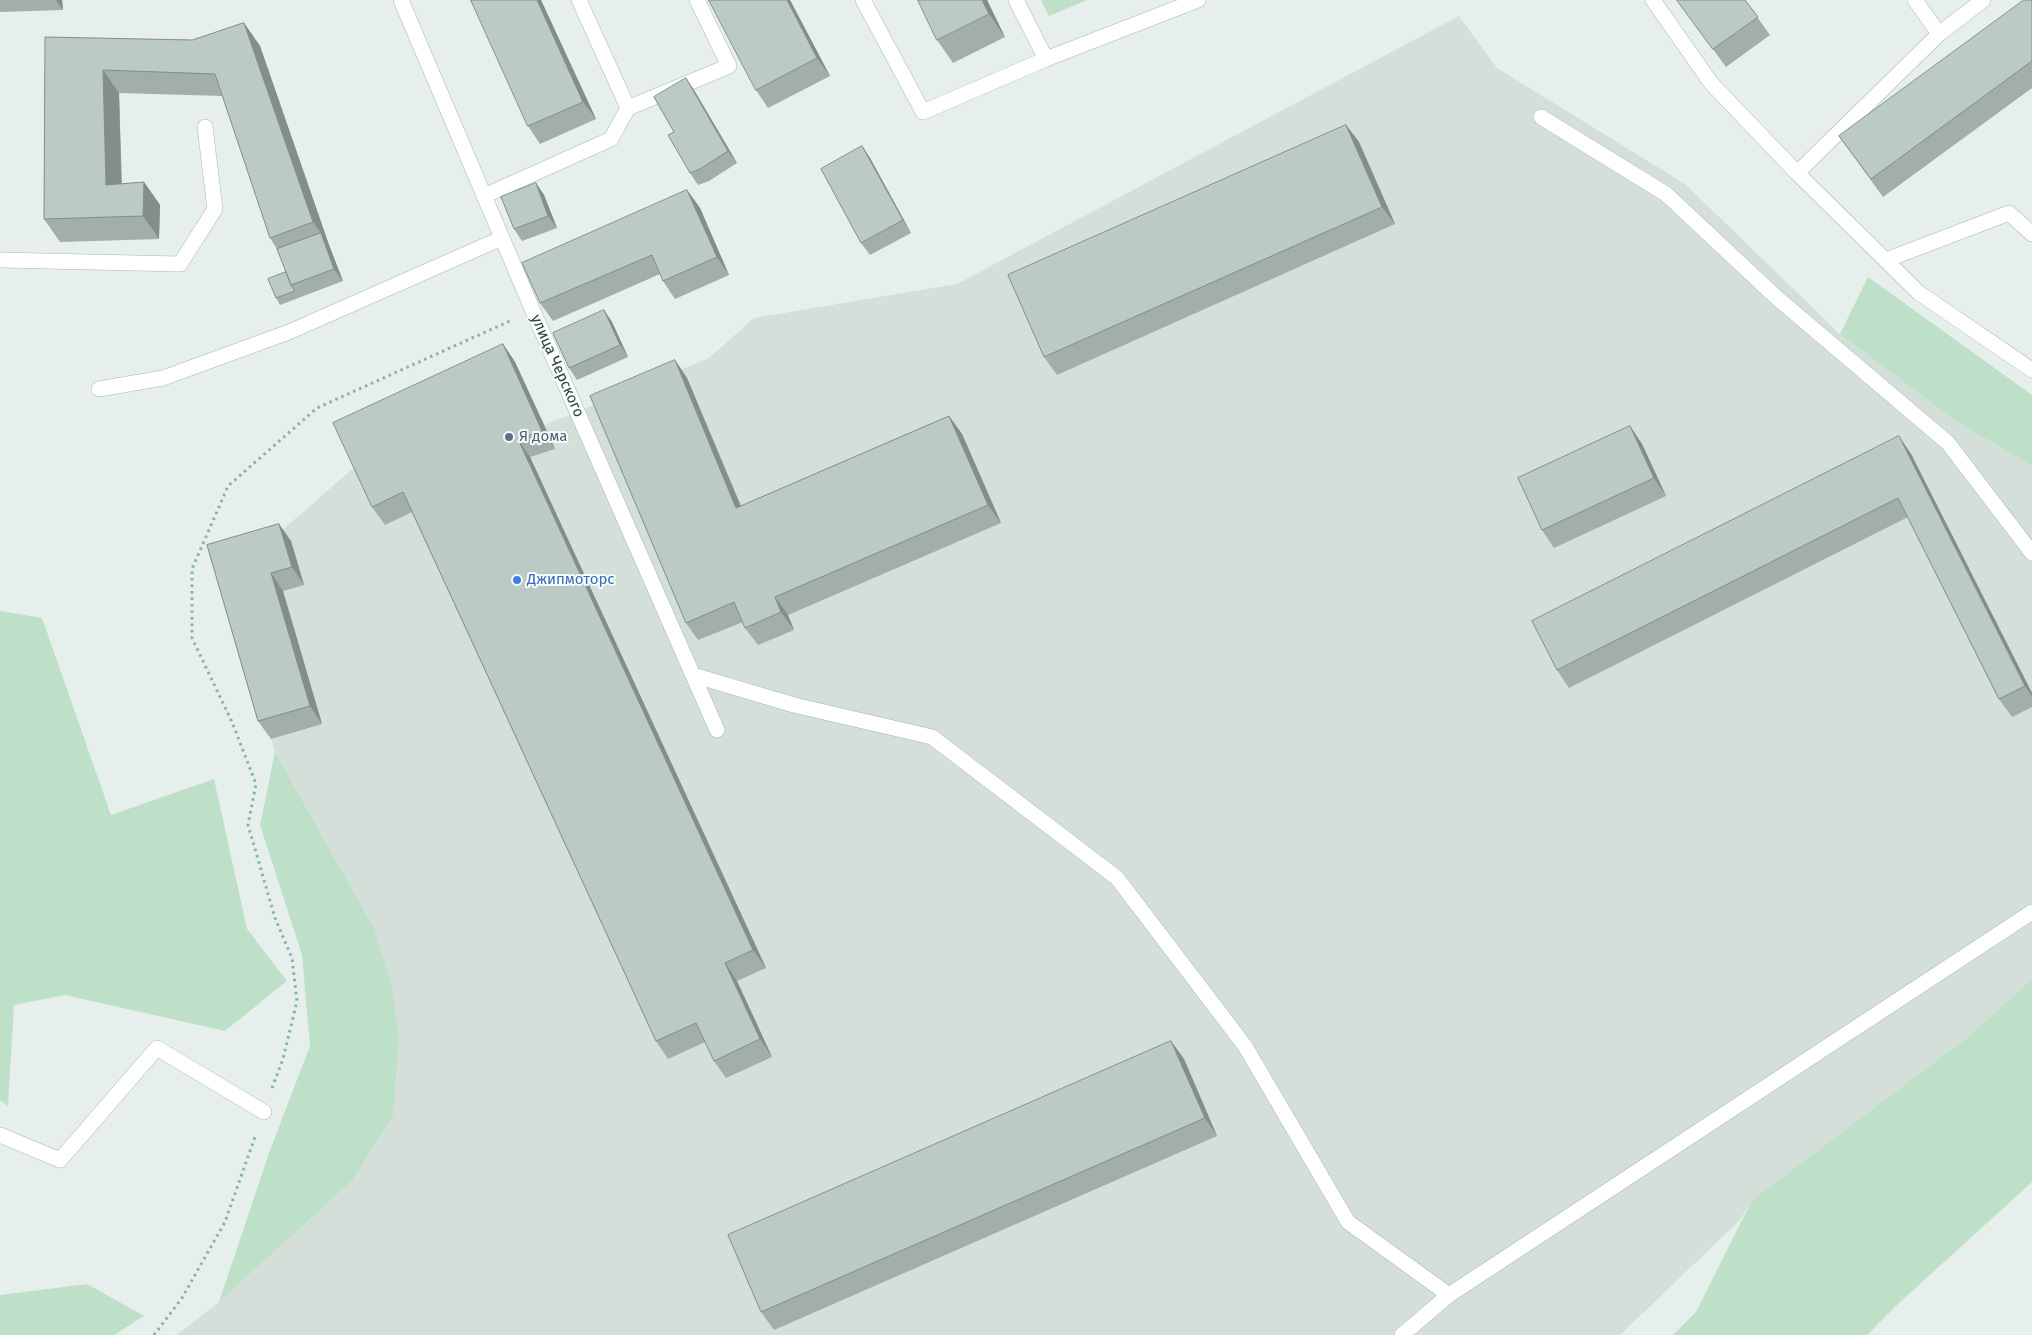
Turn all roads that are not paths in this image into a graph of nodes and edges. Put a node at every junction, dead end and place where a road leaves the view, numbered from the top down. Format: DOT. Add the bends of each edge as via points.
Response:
graph roads {
  1 [pos="401,0"];
  2 [pos="579,0"];
  3 [pos="697,0"];
  4 [pos="863,0"];
  5 [pos="1016,0"];
  6 [pos="1198,0"];
  7 [pos="1653,0"];
  8 [pos="1915,0"];
  9 [pos="1984,0"];
  10 [pos="1940,34"];
  11 [pos="1046,58"];
  12 [pos="628,108"];
  13 [pos="1541,117"];
  14 [pos="205,127"];
  15 [pos="1797,173"];
  16 [pos="484,196"];
  17 [pos="2032,234"];
  18 [pos="502,238"];
  19 [pos="0,260"];
  20 [pos="1886,260"];
  21 [pos="2032,370"];
  22 [pos="100,389"];
  23 [pos="2032,553"];
  24 [pos="693,675"];
  25 [pos="718,730"];
  26 [pos="2032,912"];
  27 [pos="264,1112"];
  28 [pos="0,1135"];
  29 [pos="1449,1295"];
  30 [pos="1402,1335"];
  1 -- 16 [label="street, улица Черского"];
  2 -- 12 [label="street"];
  3 -- 12 [label="street" via="729,66"];
  4 -- 11 [label="street" via="923,112"];
  5 -- 11 [label="street"];
  6 -- 11 [label="street"];
  7 -- 15 [label="street" via="1711,83"];
  8 -- 10 [label="street"];
  9 -- 10 [label="street"];
  10 -- 15 [label="street"];
  12 -- 16 [label="street" via="611,139"];
  13 -- 23 [label="street" via="1666,194 1776,297 1948,444"];
  14 -- 19 [label="street" via="215,209 180,264"];
  15 -- 20 [label="street"];
  16 -- 18 [label="street, улица Черского"];
  17 -- 20 [label="street" via="2009,213"];
  18 -- 22 [label="street" via="280,335 163,378"];
  18 -- 24 [label="street, улица Черского"];
  20 -- 21 [label="street" via="1919,294"];
  24 -- 25 [label="street, улица Черского"];
  24 -- 29 [label="street" via="794,705 932,737 1116,878 1246,1046 1348,1222"];
  26 -- 29 [label="street"];
  27 -- 28 [label="street" via="157,1048 60,1160"];
  29 -- 30 [label="street"];
}
